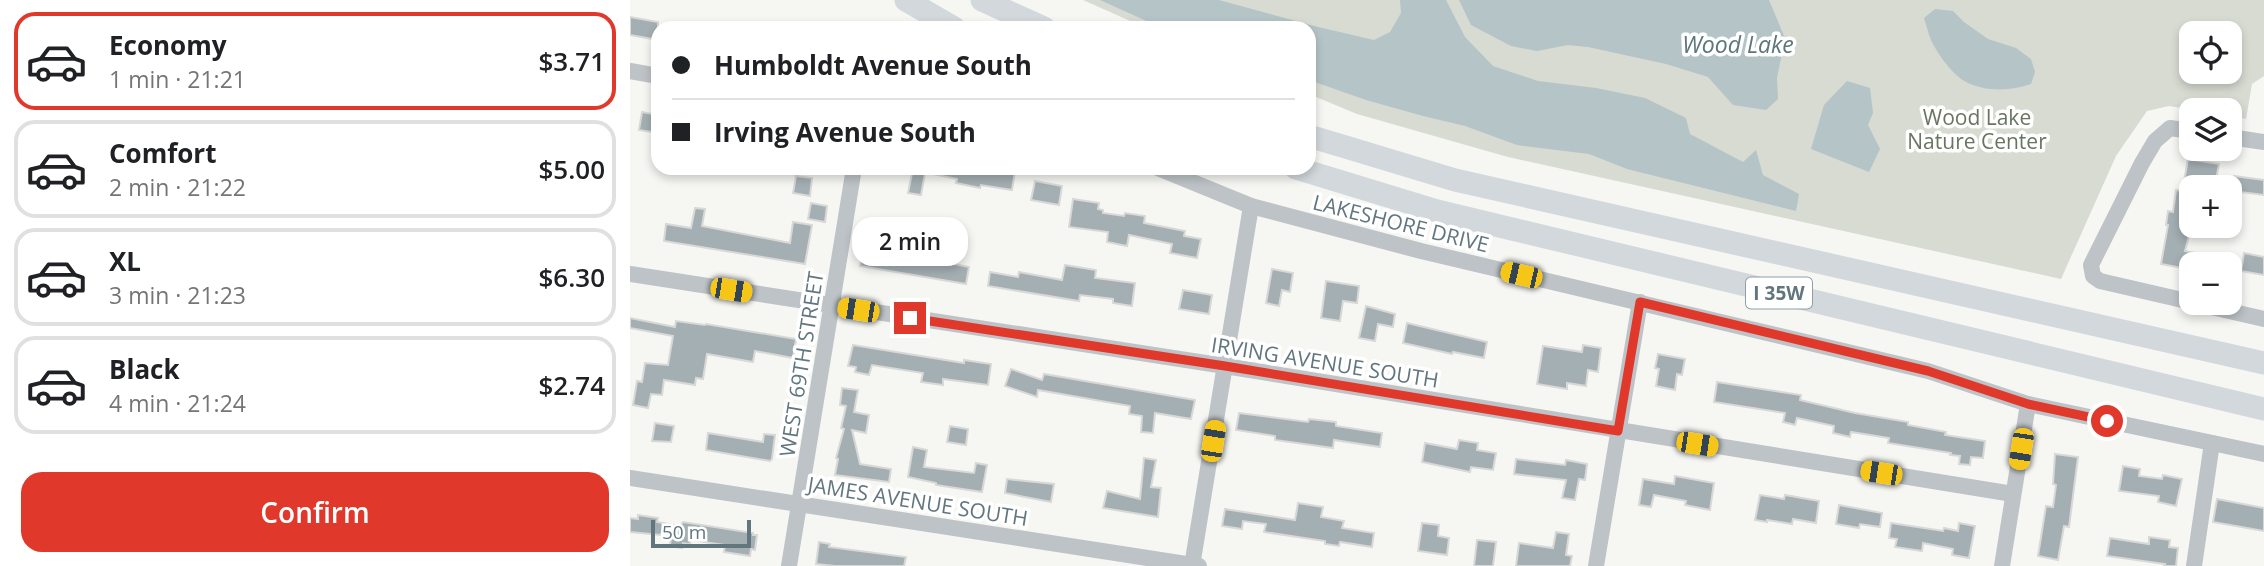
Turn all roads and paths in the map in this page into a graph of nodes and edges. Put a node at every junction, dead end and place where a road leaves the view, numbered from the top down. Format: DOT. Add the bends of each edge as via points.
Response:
graph roads {
  1 [pos="906,0"];
  2 [pos="982,0"];
  3 [pos="942,21"];
  4 [pos="1028,21"];
  5 [pos="630,71"];
  6 [pos="651,75"];
  7 [pos="2179,129"];
  8 [pos="1316,138"];
  9 [pos="2242,139"];
  10 [pos="2264,142"];
  11 [pos="1316,174"];
  12 [pos="853,175"];
  13 [pos="1175,175"];
  14 [pos="1251,206"];
  15 [pos="630,274"];
  16 [pos="2179,299"];
  17 [pos="1640,302"];
  18 [pos="832,306"];
  19 [pos="2242,314"];
  20 [pos="2264,319"];
  21 [pos="2264,363"];
  22 [pos="1225,366"];
  23 [pos="2028,404"];
  24 [pos="2264,409"];
  25 [pos="1618,431"];
  26 [pos="2212,443"];
  27 [pos="2264,454"];
  28 [pos="630,478"];
  29 [pos="2013,494"];
  30 [pos="799,504"];
  31 [pos="789,566"];
  32 [pos="1194,566"];
  33 [pos="1596,566"];
  34 [pos="2001,566"];
  35 [pos="2193,566"];
  1 -- 3 [label="highway"];
  2 -- 4 [label="highway"];
  5 -- 6 [label="street"];
  7 -- 16 [label="street" via="2170,128 2155,141 2091,265 2093,276 2100,281"];
  8 -- 21 [label="highway, I 35W" via="1455,180"];
  9 -- 10 [label="street"];
  11 -- 24 [label="highway, I 35W" via="1437,211"];
  12 -- 18 [label="street, WEST 69TH STREET"];
  13 -- 14 [label="street, LAKESHORE DRIVE"];
  14 -- 17 [label="street, LAKESHORE DRIVE"];
  14 -- 22 [label="street"];
  15 -- 18 [label="street, IRVING AVENUE SOUTH"];
  17 -- 23 [label="street, LAKESHORE DRIVE" via="1928,371"];
  17 -- 25 [label="street"];
  18 -- 22 [label="street, IRVING AVENUE SOUTH"];
  18 -- 30 [label="street, WEST 69TH STREET"];
  19 -- 20 [label="street"];
  22 -- 25 [label="street, IRVING AVENUE SOUTH"];
  22 -- 32 [label="street"];
  23 -- 26 [label="street, LAKESHORE DRIVE"];
  23 -- 29 [label="street"];
  25 -- 29 [label="street, IRVING AVENUE SOUTH"];
  25 -- 33 [label="street"];
  26 -- 27 [label="street, LAKESHORE DRIVE"];
  26 -- 35 [label="street"];
  28 -- 30 [label="street, JAMES AVENUE SOUTH"];
  29 -- 34 [label="street"];
  30 -- 31 [label="street, WEST 69TH STREET"];
  30 -- 32 [label="street, JAMES AVENUE SOUTH"];
}
